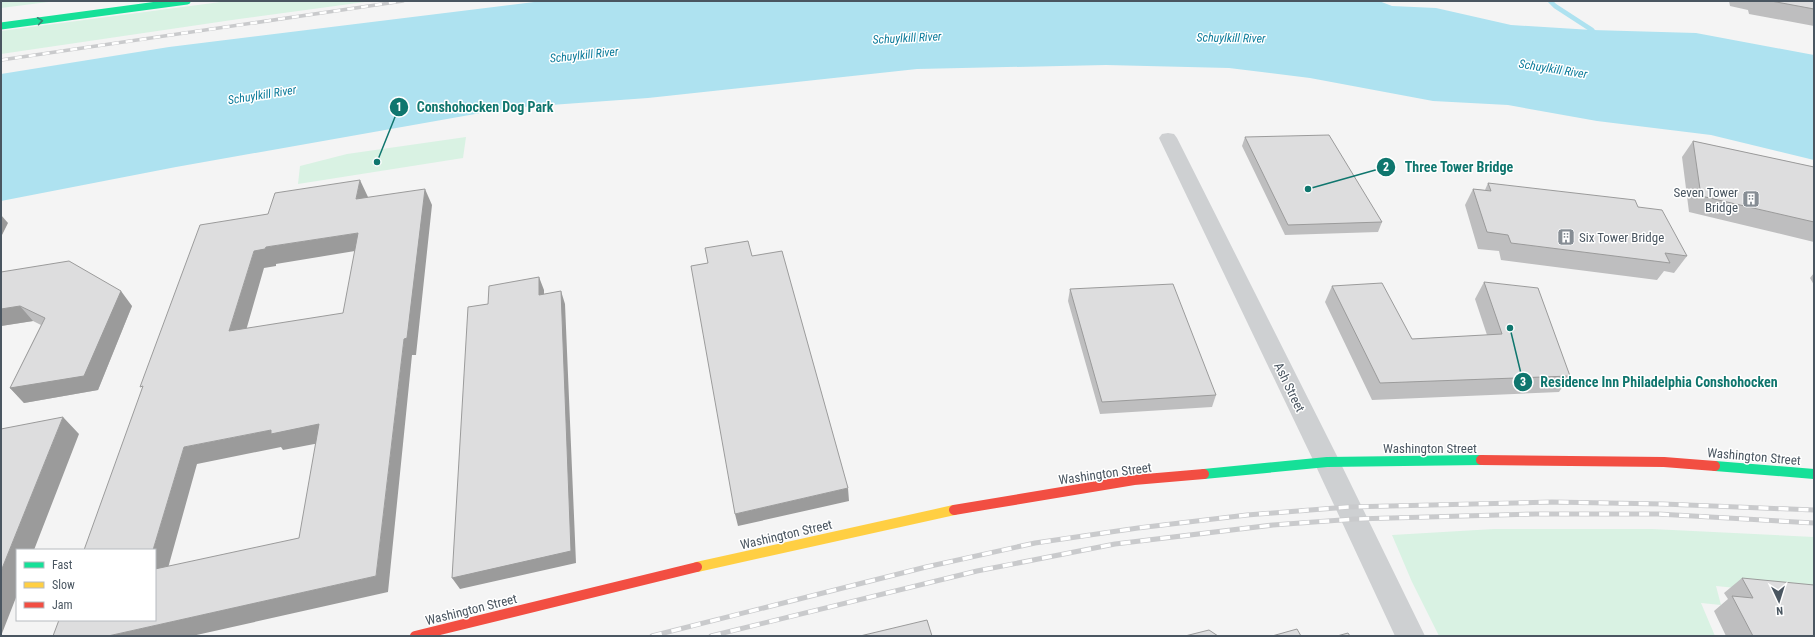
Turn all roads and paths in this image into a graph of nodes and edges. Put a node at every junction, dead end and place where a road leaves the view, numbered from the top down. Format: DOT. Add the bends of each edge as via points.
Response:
graph roads {
  1 [pos="118,1"];
  2 [pos="187,1"];
  3 [pos="1,16"];
  4 [pos="1,26"];
  5 [pos="1168,138"];
  6 [pos="1327,462"];
  7 [pos="1814,474"];
  8 [pos="428,634"];
  9 [pos="1410,636"];
  1 -- 3 [label="main road"];
  4 -- 2 [label="main road, one-way"];
  5 -- 6 [label="street, Ash Street"];
  6 -- 7 [label="main road, Washington Street" via="1664,462"];
  6 -- 8 [label="main road, Washington Street" via="1134,480 961,508 720,562"];
  6 -- 9 [label="street, Ash Street"];
}
